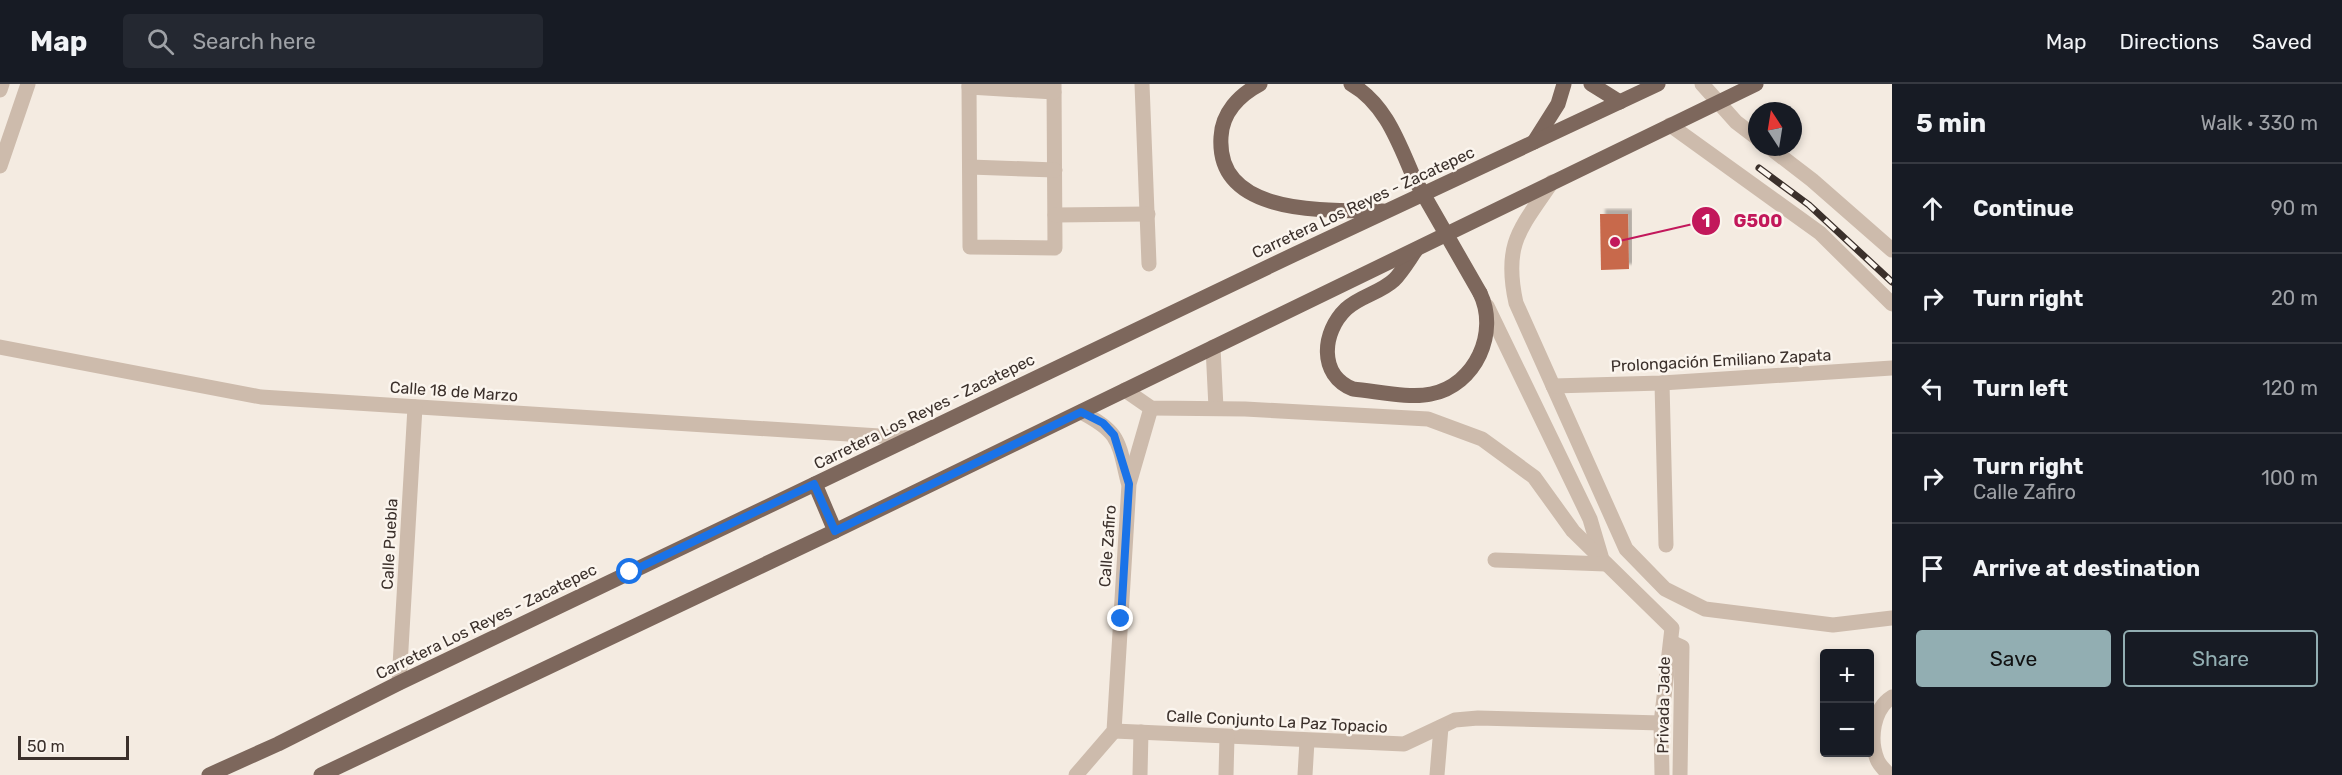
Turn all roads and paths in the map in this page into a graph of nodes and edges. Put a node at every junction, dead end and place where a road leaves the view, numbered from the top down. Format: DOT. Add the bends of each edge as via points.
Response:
graph roads {
  1 [pos="2,84"];
  2 [pos="28,84"];
  3 [pos="1142,84"];
  4 [pos="1260,84"];
  5 [pos="1351,84"];
  6 [pos="1564,84"];
  7 [pos="1592,84"];
  8 [pos="1658,84"];
  9 [pos="1702,84"];
  10 [pos="1756,84"];
  11 [pos="969,86"];
  12 [pos="1054,88"];
  13 [pos="0,90"];
  14 [pos="1620,102"];
  15 [pos="1718,102"];
  16 [pos="1670,125"];
  17 [pos="1748,131"];
  18 [pos="1533,142"];
  19 [pos="1781,156"];
  20 [pos="0,166"];
  21 [pos="970,167"];
  22 [pos="1054,170"];
  23 [pos="1552,182"];
  24 [pos="1386,211"];
  25 [pos="1148,214"];
  26 [pos="1055,215"];
  27 [pos="1417,249"];
  28 [pos="1892,250"];
  29 [pos="1149,264"];
  30 [pos="1483,299"];
  31 [pos="1892,304"];
  32 [pos="0,347"];
  33 [pos="1213,347"];
  34 [pos="1892,368"];
  35 [pos="1662,383"];
  36 [pos="1552,386"];
  37 [pos="1125,390"];
  38 [pos="415,407"];
  39 [pos="1151,408"];
  40 [pos="1216,408"];
  41 [pos="1081,412"];
  42 [pos="911,438"];
  43 [pos="814,484"];
  44 [pos="1129,484"];
  45 [pos="835,531"];
  46 [pos="1666,545"];
  47 [pos="1495,560"];
  48 [pos="1604,562"];
  49 [pos="1665,589"];
  50 [pos="1650,606"];
  51 [pos="1892,618"];
  52 [pos="1671,635"];
  53 [pos="399,683"];
  54 [pos="1892,697"];
  55 [pos="1661,723"];
  56 [pos="1441,727"];
  57 [pos="1114,731"];
  58 [pos="1141,732"];
  59 [pos="1227,737"];
  60 [pos="1307,741"];
  61 [pos="208,775"];
  62 [pos="321,775"];
  63 [pos="1076,775"];
  64 [pos="1140,775"];
  65 [pos="1226,775"];
  66 [pos="1305,775"];
  67 [pos="1437,775"];
  68 [pos="1662,775"];
  69 [pos="1680,775"];
  70 [pos="1889,775"];
  1 -- 13 [label="street"];
  2 -- 20 [label="street"];
  3 -- 25 [label="street"];
  4 -- 24 [label="main road" via="1237,100 1223,125 1222,153 1237,182 1250,192 1287,206"];
  5 -- 30 [label="main road, bridge" via="1367,95 1384,116 1414,178"];
  6 -- 18 [label="main road" via="1558,104"];
  7 -- 14 [label="main road"];
  8 -- 14 [label="main road, Carretera Los Reyes - Zacatepec"];
  9 -- 15 [label="street"];
  10 -- 15 [label="main road"];
  11 -- 12 [label="street"];
  11 -- 21 [label="street"];
  12 -- 22 [label="street"];
  14 -- 18 [label="main road, Carretera Los Reyes - Zacatepec"];
  15 -- 16 [label="main road"];
  15 -- 17 [label="street"];
  16 -- 23 [label="main road"];
  16 -- 31 [label="street" via="1820,233"];
  18 -- 24 [label="main road, Carretera Los Reyes - Zacatepec"];
  19 -- 28 [label="street"];
  21 -- 22 [label="street"];
  21 -- 26 [label="street" via="970,247 1055,248"];
  22 -- 26 [label="street"];
  23 -- 27 [label="main road"];
  23 -- 36 [label="street" via="1516,240 1511,278 1516,303"];
  24 -- 42 [label="main road, Carretera Los Reyes - Zacatepec"];
  25 -- 26 [label="street"];
  25 -- 29 [label="street"];
  27 -- 30 [label="main road" via="1395,279 1347,308 1335,324 1327,355 1339,382 1353,389 1424,396 1452,386 1470,371 1482,350 1487,328"];
  27 -- 33 [label="main road"];
  30 -- 48 [label="street" via="1590,519"];
  32 -- 38 [label="street, Calle 18 de Marzo" via="261,397"];
  33 -- 37 [label="main road"];
  33 -- 40 [label="street"];
  34 -- 35 [label="street, Prolongación Emiliano Zapata"];
  35 -- 36 [label="street, Prolongación Emiliano Zapata"];
  35 -- 46 [label="street"];
  36 -- 49 [label="street" via="1626,549"];
  37 -- 39 [label="street"];
  37 -- 41 [label="main road"];
  38 -- 42 [label="street, Calle 18 de Marzo"];
  38 -- 53 [label="street, Calle Puebla"];
  39 -- 40 [label="street"];
  39 -- 44 [label="street, Calle Zafiro"];
  40 -- 48 [label="street" via="1428,419 1482,439 1534,477 1573,531"];
  41 -- 44 [label="street, Calle Zafiro" via="1103,423 1114,435"];
  41 -- 45 [label="main road"];
  42 -- 43 [label="main road, Carretera Los Reyes - Zacatepec"];
  43 -- 45 [label="main road"];
  43 -- 53 [label="main road, Carretera Los Reyes - Zacatepec"];
  44 -- 57 [label="street, Calle Zafiro"];
  45 -- 62 [label="main road"];
  47 -- 48 [label="street"];
  48 -- 50 [label="street"];
  49 -- 50 [label="street"];
  49 -- 51 [label="street" via="1705,609 1833,625"];
  50 -- 52 [label="street"];
  52 -- 55 [label="street"];
  52 -- 69 [label="street, Privada Jade" via="1682,647"];
  53 -- 61 [label="main road, Carretera Los Reyes - Zacatepec"];
  54 -- 70 [label="street" via="1882,703 1872,730 1877,760"];
  55 -- 56 [label="street, Calle Conjunto La Paz Topacio" via="1478,718 1455,720"];
  55 -- 68 [label="street"];
  56 -- 60 [label="street, Calle Conjunto La Paz Topacio" via="1404,744"];
  56 -- 67 [label="street"];
  57 -- 58 [label="street, Calle Conjunto La Paz Topacio"];
  57 -- 63 [label="street"];
  58 -- 59 [label="street, Calle Conjunto La Paz Topacio"];
  58 -- 64 [label="street"];
  59 -- 60 [label="street, Calle Conjunto La Paz Topacio"];
  59 -- 65 [label="street"];
  60 -- 66 [label="street"];
}
